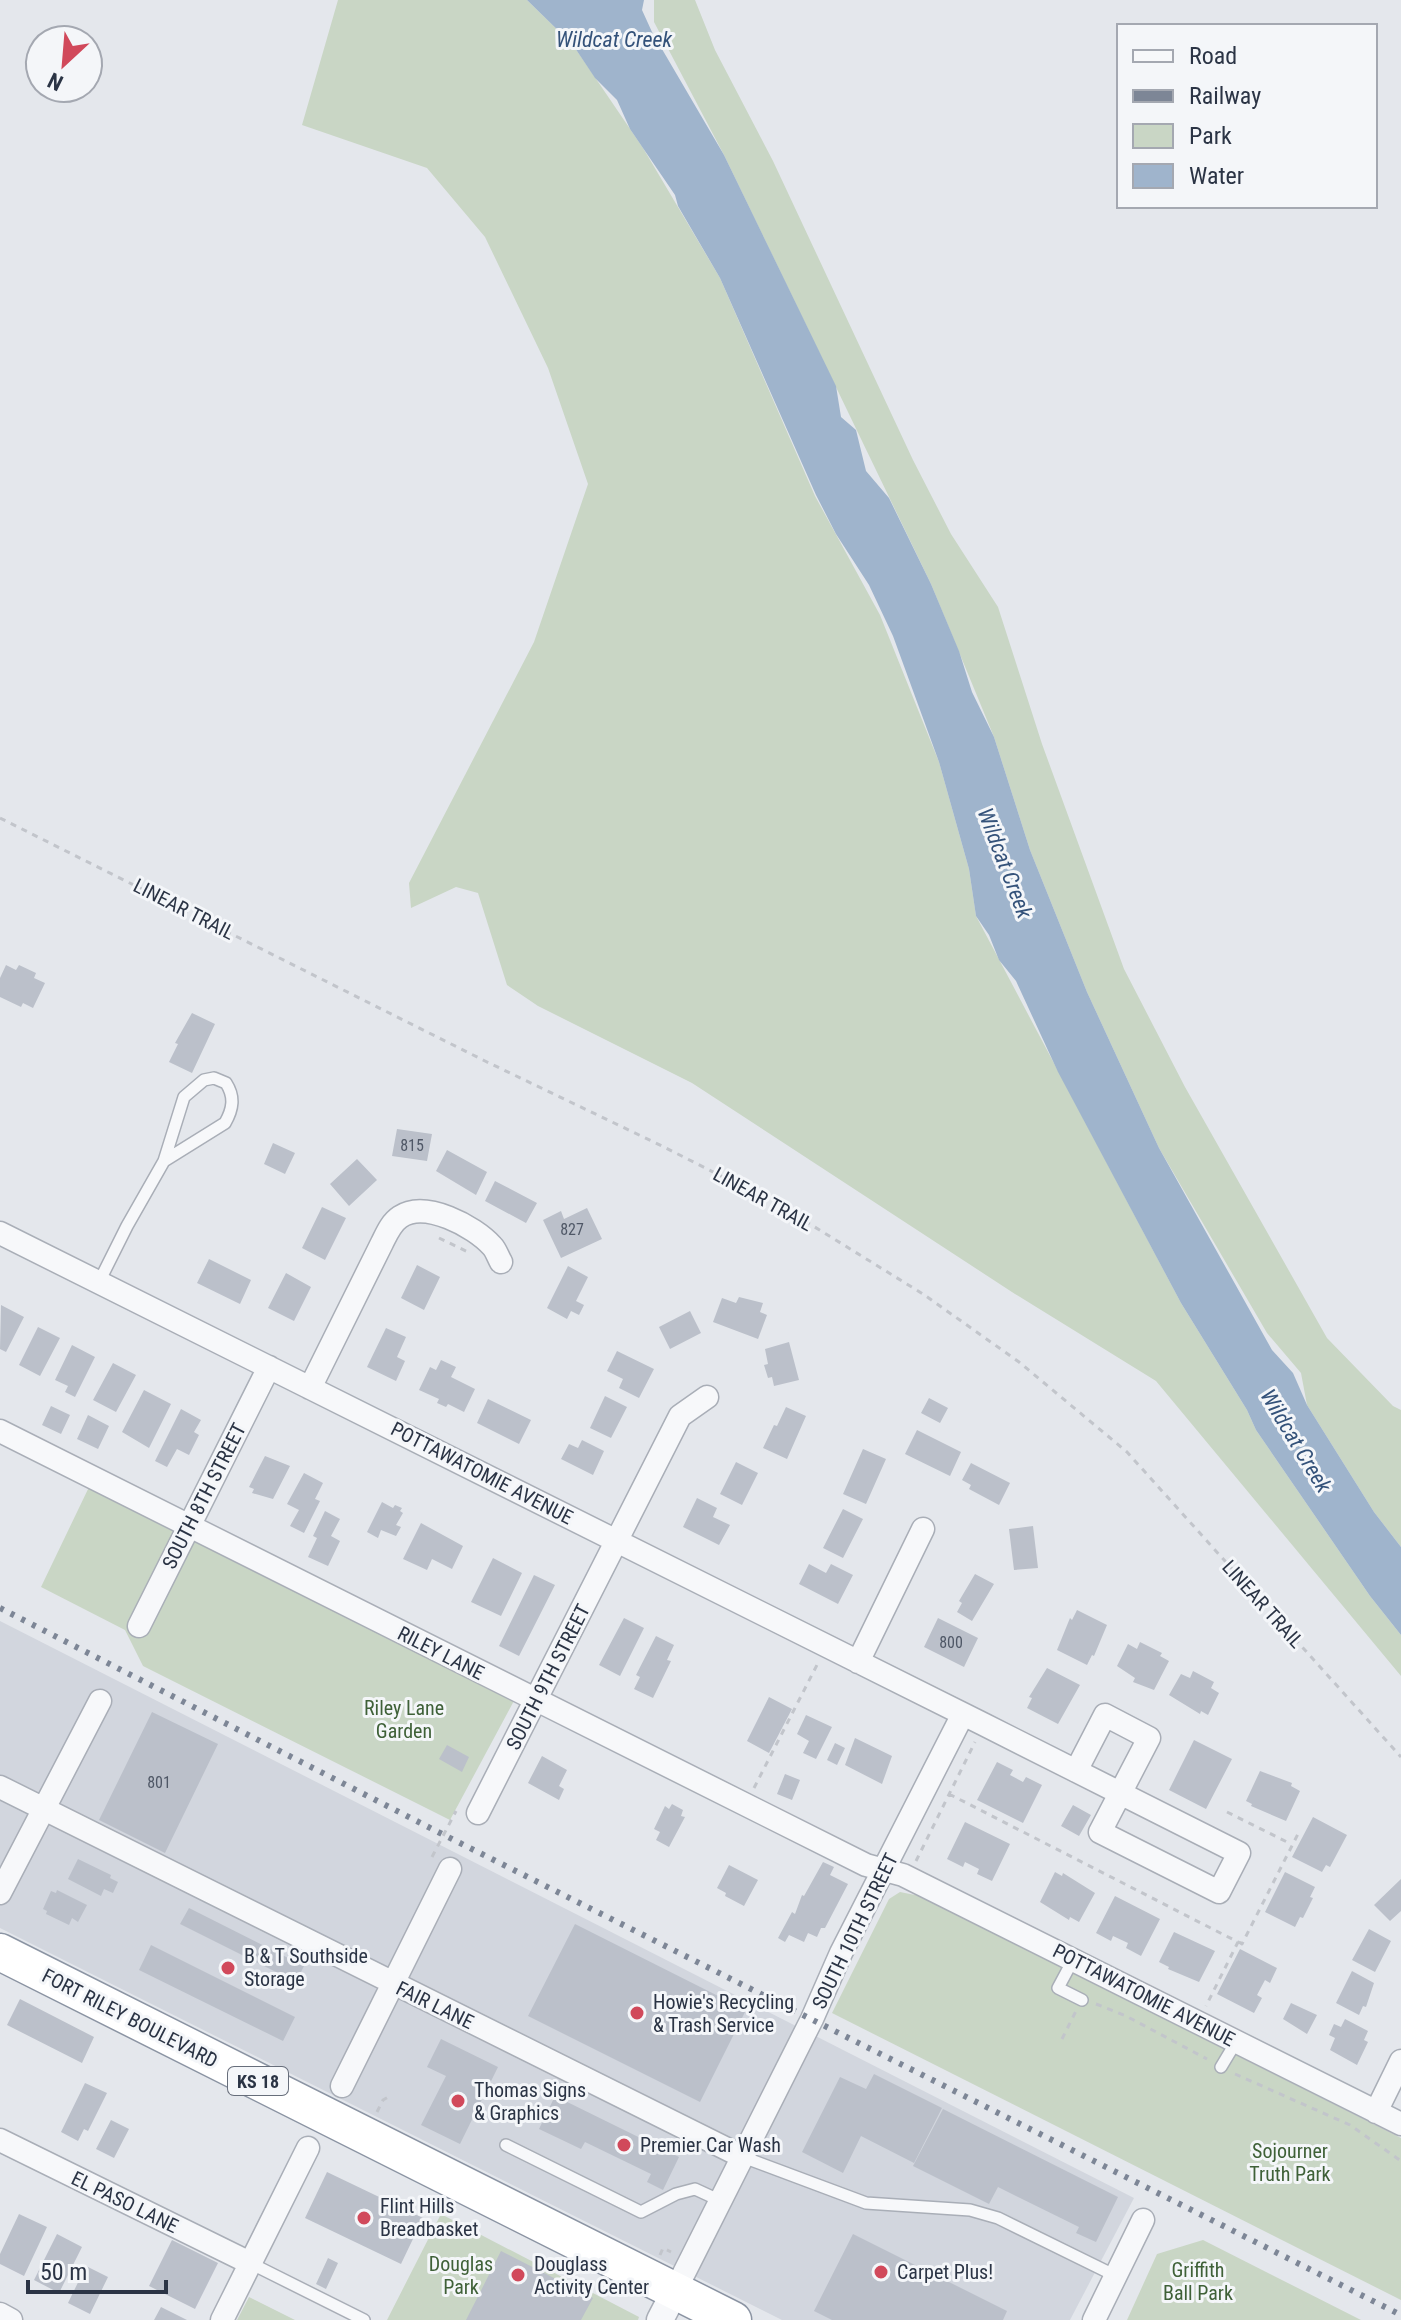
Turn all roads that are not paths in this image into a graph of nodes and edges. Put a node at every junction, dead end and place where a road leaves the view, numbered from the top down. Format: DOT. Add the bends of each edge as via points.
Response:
graph roads {
  1 [pos="164,1161"];
  2 [pos="0,1233"];
  3 [pos="501,1262"];
  4 [pos="99,1282"];
  5 [pos="269,1367"];
  6 [pos="310,1388"];
  7 [pos="707,1397"];
  8 [pos="0,1431"];
  9 [pos="188,1526"];
  10 [pos="923,1529"];
  11 [pos="617,1541"];
  12 [pos="139,1626"];
  13 [pos="858,1662"];
  14 [pos="100,1701"];
  15 [pos="536,1701"];
  16 [pos="973,1719"];
  17 [pos="1076,1771"];
  18 [pos="0,1787"];
  19 [pos="1120,1793"];
  20 [pos="44,1809"];
  21 [pos="468,1811"];
  22 [pos="440,1865"];
  23 [pos="885,1870"];
  24 [pos="0,1893"];
  25 [pos="0,1952"];
  26 [pos="1073,1960"];
  27 [pos="393,1984"];
  28 [pos="1082,2000"];
  29 [pos="1236,2042"];
  30 [pos="1401,2061"];
  31 [pos="1221,2067"];
  32 [pos="342,2086"];
  33 [pos="1376,2112"];
  34 [pos="1401,2124"];
  35 [pos="0,2140"];
  36 [pos="506,2145"];
  37 [pos="308,2148"];
  38 [pos="743,2157"];
  39 [pos="721,2201"];
  40 [pos="1143,2220"];
  41 [pos="250,2263"];
  42 [pos="1116,2276"];
  43 [pos="668,2306"];
  44 [pos="0,2314"];
  45 [pos="11,2320"];
  46 [pos="222,2320"];
  47 [pos="364,2320"];
  48 [pos="733,2320"];
  49 [pos="1094,2320"];
  1 -- 1 [label="lane" via="184,1097 204,1080 226,1083 233,1100 225,1123"];
  1 -- 4 [label="lane"];
  2 -- 4 [label="street, POTTAWATOMIE AVENUE"];
  3 -- 6 [label="street" via="493,1246 454,1220 434,1212 402,1215 392,1224"];
  4 -- 5 [label="street, POTTAWATOMIE AVENUE"];
  5 -- 6 [label="street, POTTAWATOMIE AVENUE"];
  5 -- 9 [label="street, SOUTH 8TH STREET"];
  6 -- 11 [label="street, POTTAWATOMIE AVENUE"];
  7 -- 11 [label="street, SOUTH 9TH STREET" via="680,1416"];
  8 -- 9 [label="street, RILEY LANE"];
  9 -- 12 [label="street, SOUTH 8TH STREET"];
  9 -- 15 [label="street, RILEY LANE"];
  10 -- 13 [label="street"];
  11 -- 13 [label="street, POTTAWATOMIE AVENUE"];
  11 -- 15 [label="street, SOUTH 9TH STREET"];
  13 -- 16 [label="street, POTTAWATOMIE AVENUE"];
  14 -- 20 [label="street"];
  15 -- 21 [label="street, SOUTH 9TH STREET"];
  15 -- 23 [label="street, RILEY LANE"];
  16 -- 17 [label="street, POTTAWATOMIE AVENUE"];
  16 -- 23 [label="street, SOUTH 10TH STREET"];
  17 -- 19 [label="street, POTTAWATOMIE AVENUE"];
  17 -- 19 [label="street" via="1105,1715 1149,1738"];
  18 -- 20 [label="street, FAIR LANE"];
  19 -- 19 [label="street" via="1239,1853 1219,1892 1100,1832"];
  20 -- 24 [label="street"];
  20 -- 27 [label="street, FAIR LANE"];
  22 -- 27 [label="street"];
  23 -- 26 [label="street, POTTAWATOMIE AVENUE"];
  23 -- 38 [label="street, SOUTH 10TH STREET"];
  25 -- 43 [label="highway, FORT RILEY BOULEVARD / KS 18"];
  26 -- 28 [label="lane" via="1058,1988"];
  26 -- 29 [label="street, POTTAWATOMIE AVENUE"];
  27 -- 32 [label="street"];
  27 -- 38 [label="street, FAIR LANE"];
  29 -- 31 [label="lane"];
  29 -- 33 [label="street, POTTAWATOMIE AVENUE"];
  30 -- 33 [label="street"];
  33 -- 34 [label="street, POTTAWATOMIE AVENUE"];
  35 -- 41 [label="street, EL PASO LANE"];
  36 -- 39 [label="lane" via="641,2212 695,2189"];
  37 -- 41 [label="street"];
  38 -- 39 [label="street, SOUTH 10TH STREET"];
  38 -- 42 [label="lane" via="866,2203 970,2210 998,2218"];
  39 -- 43 [label="street, SOUTH 10TH STREET"];
  40 -- 42 [label="street"];
  41 -- 46 [label="street"];
  41 -- 47 [label="lane"];
  42 -- 49 [label="street"];
  43 -- 48 [label="highway, FORT RILEY BOULEVARD / KS 18"];
  44 -- 45 [label="street"];
}
